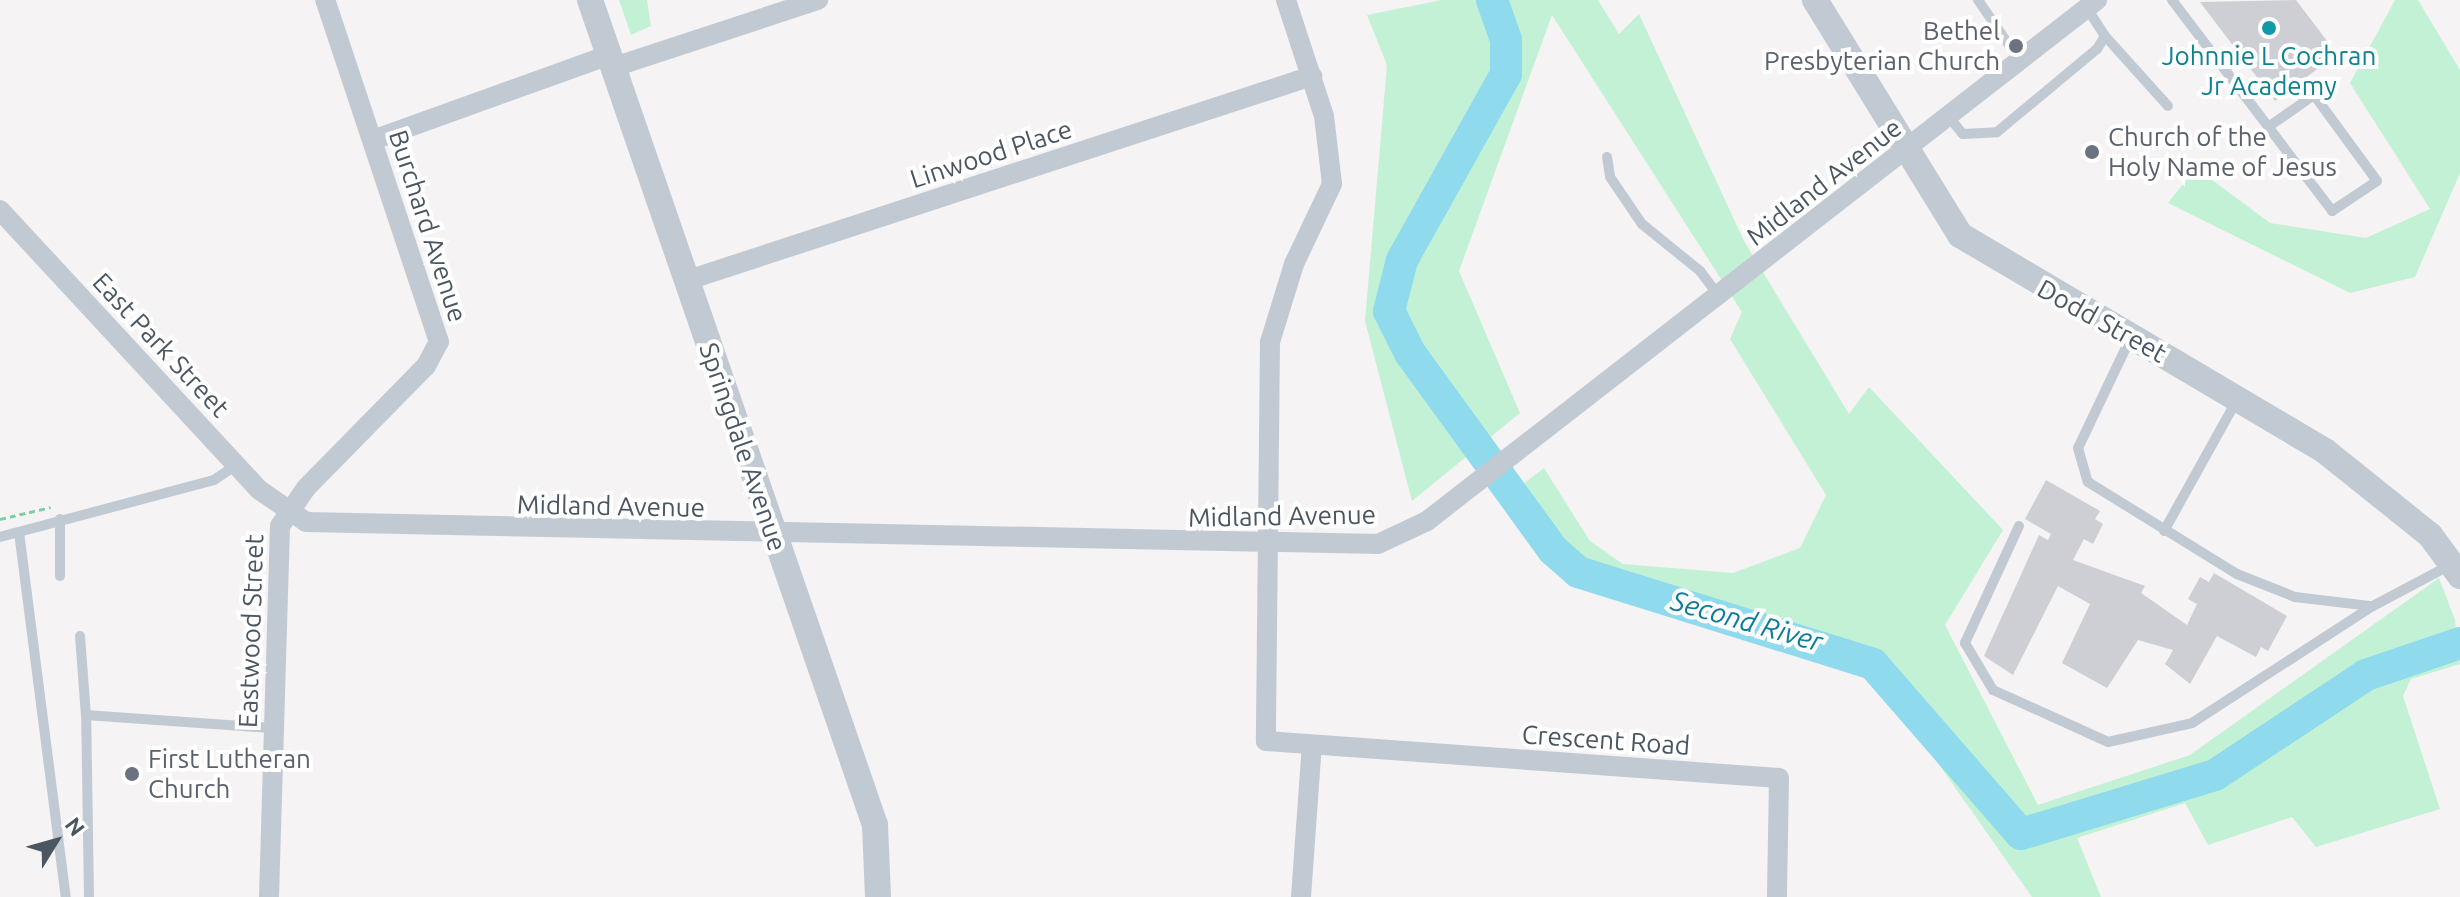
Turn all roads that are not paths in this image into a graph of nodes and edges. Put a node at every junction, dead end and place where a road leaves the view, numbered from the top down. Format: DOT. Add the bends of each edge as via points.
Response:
graph roads {
  1 [pos="325,0"];
  2 [pos="590,0"];
  3 [pos="818,0"];
  4 [pos="1286,0"];
  5 [pos="1815,0"];
  6 [pos="1978,0"];
  7 [pos="2172,0"];
  8 [pos="2092,4"];
  9 [pos="2105,36"];
  10 [pos="611,61"];
  11 [pos="2020,61"];
  12 [pos="1312,76"];
  13 [pos="2168,106"];
  14 [pos="1949,117"];
  15 [pos="2271,125"];
  16 [pos="373,140"];
  17 [pos="1903,153"];
  18 [pos="1607,157"];
  19 [pos="0,210"];
  20 [pos="685,281"];
  21 [pos="1719,296"];
  22 [pos="2131,337"];
  23 [pos="2239,397"];
  24 [pos="236,465"];
  25 [pos="286,512"];
  26 [pos="60,519"];
  27 [pos="2019,526"];
  28 [pos="2164,531"];
  29 [pos="19,532"];
  30 [pos="774,536"];
  31 [pos="0,537"];
  32 [pos="1272,545"];
  33 [pos="2458,564"];
  34 [pos="60,576"];
  35 [pos="2373,606"];
  36 [pos="80,636"];
  37 [pos="86,715"];
  38 [pos="273,728"];
  39 [pos="1312,745"];
  40 [pos="66,897"];
  41 [pos="89,897"];
  42 [pos="269,897"];
  43 [pos="878,897"];
  44 [pos="1301,897"];
  45 [pos="1777,897"];
  1 -- 16 [label="street, Burchard Avenue"];
  2 -- 10 [label="street, Springdale Avenue"];
  3 -- 10 [label="street"];
  4 -- 12 [label="street"];
  5 -- 17 [label="street, Dodd Street"];
  6 -- 11 [label="lane"];
  7 -- 15 [label="lane"];
  8 -- 9 [label="lane"];
  8 -- 11 [label="street, Midland Avenue"];
  9 -- 13 [label="lane"];
  9 -- 14 [label="lane" via="1988,136 1963,134"];
  10 -- 16 [label="street"];
  10 -- 20 [label="street, Springdale Avenue"];
  11 -- 14 [label="street, Midland Avenue"];
  12 -- 20 [label="street, Linwood Place"];
  12 -- 32 [label="street" via="1332,184 1294,264 1270,342"];
  14 -- 17 [label="street, Midland Avenue"];
  15 -- 15 [label="lane" via="2314,95 2377,181 2332,211"];
  16 -- 25 [label="street, Burchard Avenue" via="439,342 426,366"];
  17 -- 21 [label="street, Midland Avenue"];
  17 -- 22 [label="street, Dodd Street" via="1945,217 1977,250"];
  18 -- 21 [label="lane" via="1610,177 1642,224 1700,271"];
  19 -- 24 [label="street, East Park Street"];
  20 -- 30 [label="street, Springdale Avenue"];
  21 -- 32 [label="street, Midland Avenue" via="1395,540"];
  22 -- 23 [label="street, Dodd Street"];
  22 -- 28 [label="lane" via="2090,413 2079,465 2115,505"];
  23 -- 28 [label="lane"];
  23 -- 33 [label="street, Dodd Street" via="2325,451"];
  24 -- 25 [label="street, East Park Street"];
  24 -- 26 [label="lane" via="214,480"];
  25 -- 30 [label="street, Midland Avenue" via="329,526"];
  25 -- 38 [label="street, Eastwood Street" via="278,539"];
  26 -- 29 [label="lane"];
  26 -- 34 [label="lane"];
  27 -- 35 [label="lane" via="1965,643 1993,690 2108,742 2192,723"];
  28 -- 35 [label="lane" via="2295,597"];
  29 -- 31 [label="lane"];
  29 -- 40 [label="lane"];
  30 -- 32 [label="street, Midland Avenue"];
  30 -- 43 [label="street, Springdale Avenue" via="875,825"];
  32 -- 39 [label="street" via="1266,741"];
  33 -- 35 [label="lane"];
  36 -- 37 [label="lane"];
  37 -- 38 [label="lane"];
  37 -- 41 [label="lane"];
  38 -- 42 [label="street, Eastwood Street"];
  39 -- 44 [label="street"];
  39 -- 45 [label="street, Crescent Road" via="1779,778"];
}
